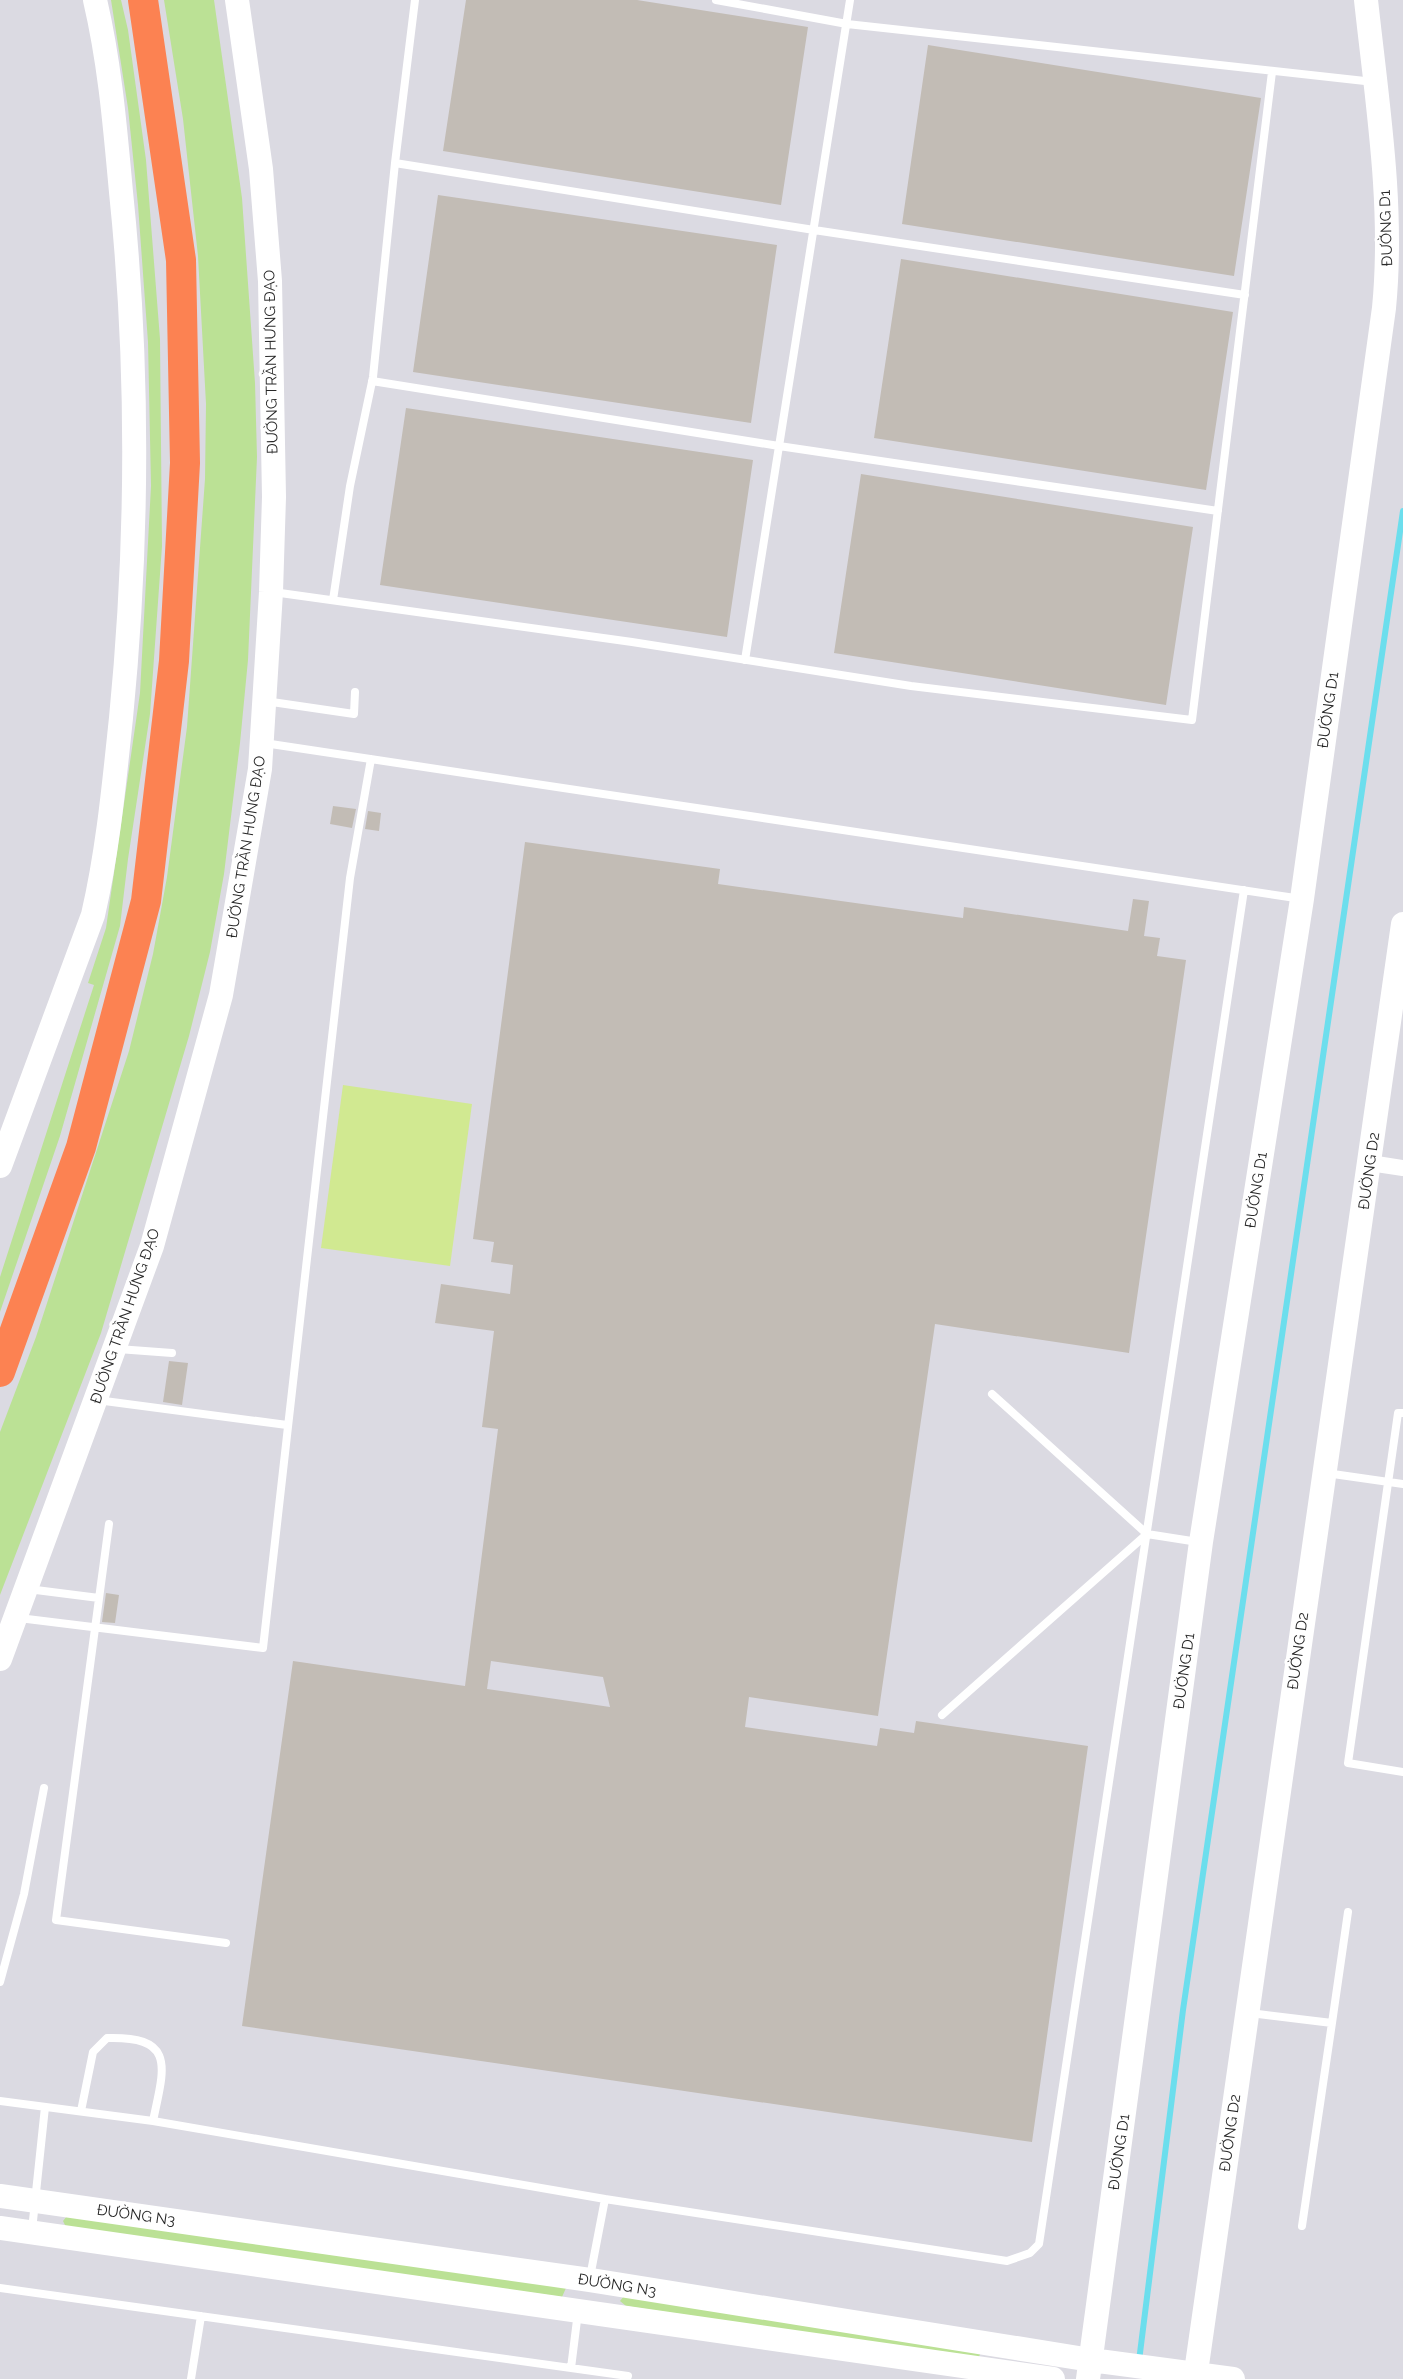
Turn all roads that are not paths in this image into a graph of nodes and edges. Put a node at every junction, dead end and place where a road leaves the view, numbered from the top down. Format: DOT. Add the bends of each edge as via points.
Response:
graph roads {
  1 [pos="94,0"];
  2 [pos="143,0"];
  3 [pos="237,0"];
  4 [pos="415,0"];
  5 [pos="716,0"];
  6 [pos="1366,0"];
  7 [pos="852,1"];
  8 [pos="848,24"];
  9 [pos="1272,72"];
  10 [pos="1374,82"];
  11 [pos="395,163"];
  12 [pos="814,230"];
  13 [pos="1245,295"];
  14 [pos="372,381"];
  15 [pos="779,446"];
  16 [pos="1218,511"];
  17 [pos="271,591"];
  18 [pos="333,600"];
  19 [pos="745,660"];
  20 [pos="355,692"];
  21 [pos="264,700"];
  22 [pos="262,742"];
  23 [pos="371,759"];
  24 [pos="1244,890"];
  25 [pos="1302,899"];
  26 [pos="1403,924"];
  27 [pos="1370,1162"];
  28 [pos="0,1166"];
  29 [pos="1403,1168"];
  30 [pos="114,1349"];
  31 [pos="172,1353"];
  32 [pos="0,1372"];
  33 [pos="993,1394"];
  34 [pos="95,1400"];
  35 [pos="1403,1413"];
  36 [pos="287,1425"];
  37 [pos="1323,1472"];
  38 [pos="1388,1482"];
  39 [pos="1403,1484"];
  40 [pos="109,1524"];
  41 [pos="1147,1534"];
  42 [pos="1201,1542"];
  43 [pos="26,1589"];
  44 [pos="99,1598"];
  45 [pos="16,1617"];
  46 [pos="95,1627"];
  47 [pos="0,1659"];
  48 [pos="942,1715"];
  49 [pos="1403,1772"];
  50 [pos="44,1788"];
  51 [pos="1348,1912"];
  52 [pos="226,1943"];
  53 [pos="0,1982"];
  54 [pos="1246,2013"];
  55 [pos="1332,2023"];
  56 [pos="0,2101"];
  57 [pos="45,2107"];
  58 [pos="81,2111"];
  59 [pos="153,2121"];
  60 [pos="0,2196"];
  61 [pos="604,2199"];
  62 [pos="36,2201"];
  63 [pos="1302,2226"];
  64 [pos="0,2228"];
  65 [pos="32,2233"];
  66 [pos="590,2280"];
  67 [pos="0,2288"];
  68 [pos="582,2312"];
  69 [pos="201,2316"];
  70 [pos="1094,2367"];
  71 [pos="571,2368"];
  72 [pos="1189,2375"];
  73 [pos="628,2376"];
  74 [pos="191,2379"];
  75 [pos="1053,2379"];
  76 [pos="1233,2379"];
  1 -- 28 [label="street" via="108,62 115,119 130,308 134,459 129,636 112,809 93,915"];
  2 -- 32 [label="highway" via="181,260 185,463 174,662 146,901 81,1147"];
  3 -- 17 [label="street, ĐƯỜNG TRẦN HƯNG ĐẠO" via="261,169 270,281 274,418"];
  4 -- 11 [label="lane"];
  5 -- 8 [label="lane"];
  6 -- 10 [label="street, ĐƯỜNG D1"];
  7 -- 8 [label="lane"];
  8 -- 9 [label="lane"];
  8 -- 12 [label="lane"];
  9 -- 10 [label="lane"];
  9 -- 13 [label="lane"];
  10 -- 25 [label="street, ĐƯỜNG D1" via="1388,264"];
  11 -- 12 [label="lane"];
  11 -- 14 [label="lane"];
  12 -- 13 [label="lane"];
  12 -- 15 [label="lane"];
  13 -- 16 [label="lane"];
  14 -- 15 [label="lane"];
  14 -- 18 [label="lane" via="350,486"];
  15 -- 16 [label="lane"];
  15 -- 19 [label="lane"];
  16 -- 19 [label="lane" via="1192,720 911,686"];
  17 -- 18 [label="lane"];
  17 -- 21 [label="street, ĐƯỜNG TRẦN HƯNG ĐẠO"];
  18 -- 19 [label="lane"];
  20 -- 21 [label="lane" via="354,714"];
  21 -- 22 [label="street, ĐƯỜNG TRẦN HƯNG ĐẠO"];
  22 -- 23 [label="lane"];
  22 -- 30 [label="street, ĐƯỜNG TRẦN HƯNG ĐẠO" via="221,994 152,1246"];
  23 -- 24 [label="lane"];
  23 -- 36 [label="lane" via="350,878"];
  24 -- 25 [label="lane"];
  24 -- 41 [label="lane"];
  25 -- 42 [label="street, ĐƯỜNG D1"];
  26 -- 27 [label="street, ĐƯỜNG D2"];
  27 -- 29 [label="street"];
  27 -- 37 [label="street, ĐƯỜNG D2"];
  30 -- 31 [label="lane"];
  30 -- 34 [label="street, ĐƯỜNG TRẦN HƯNG ĐẠO"];
  33 -- 41 [label="lane"];
  34 -- 36 [label="lane"];
  34 -- 43 [label="street, ĐƯỜNG TRẦN HƯNG ĐẠO"];
  35 -- 38 [label="lane" via="1398,1413"];
  36 -- 46 [label="lane" via="263,1648"];
  37 -- 38 [label="lane"];
  37 -- 54 [label="street, ĐƯỜNG D2"];
  38 -- 39 [label="lane"];
  38 -- 49 [label="lane" via="1348,1763"];
  40 -- 44 [label="lane"];
  41 -- 42 [label="lane"];
  41 -- 48 [label="lane"];
  41 -- 61 [label="lane" via="1039,2244 1030,2253 1007,2261"];
  42 -- 70 [label="street, ĐƯỜNG D1"];
  43 -- 44 [label="lane"];
  43 -- 45 [label="street, ĐƯỜNG TRẦN HƯNG ĐẠO"];
  44 -- 46 [label="lane"];
  45 -- 46 [label="lane"];
  45 -- 47 [label="street, ĐƯỜNG TRẦN HƯNG ĐẠO"];
  46 -- 52 [label="lane" via="56,1920"];
  50 -- 53 [label="lane" via="24,1894"];
  51 -- 55 [label="lane"];
  54 -- 55 [label="lane"];
  54 -- 72 [label="street, ĐƯỜNG D2"];
  55 -- 63 [label="lane"];
  56 -- 57 [label="lane"];
  57 -- 58 [label="lane"];
  57 -- 62 [label="lane"];
  58 -- 59 [label="lane"];
  58 -- 59 [label="lane" via="93,2052 107,2038 133,2037 155,2047 160,2056 162,2076"];
  59 -- 61 [label="lane"];
  60 -- 62 [label="street, ĐƯỜNG N3"];
  61 -- 66 [label="lane"];
  62 -- 65 [label="lane"];
  62 -- 66 [label="street, ĐƯỜNG N3"];
  64 -- 65 [label="street, ĐƯỜNG N3"];
  65 -- 68 [label="street, ĐƯỜNG N3"];
  66 -- 68 [label="street"];
  66 -- 70 [label="street, ĐƯỜNG N3"];
  67 -- 69 [label="lane"];
  68 -- 71 [label="lane"];
  68 -- 75 [label="street, ĐƯỜNG N3"];
  69 -- 71 [label="lane"];
  69 -- 74 [label="lane"];
  70 -- 72 [label="street, ĐƯỜNG N3"];
  71 -- 73 [label="lane"];
  72 -- 76 [label="street, ĐƯỜNG N3"];
}
